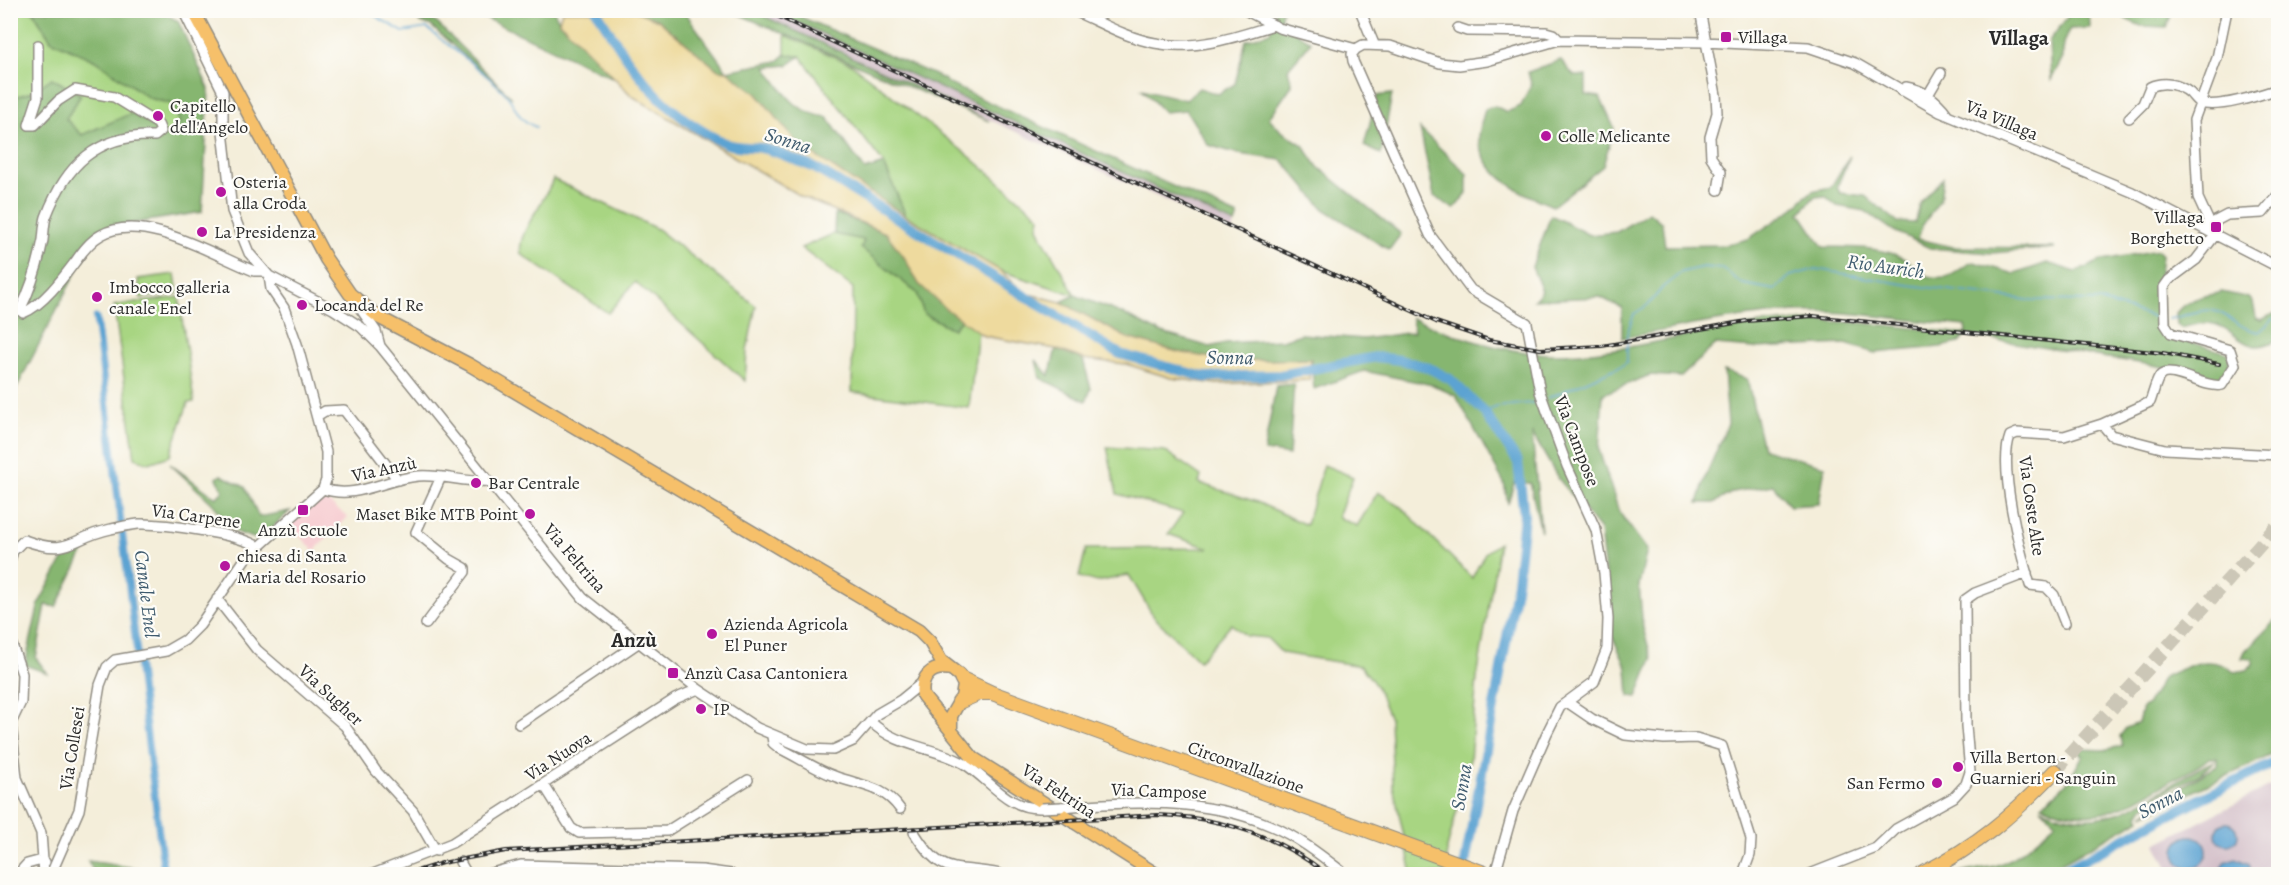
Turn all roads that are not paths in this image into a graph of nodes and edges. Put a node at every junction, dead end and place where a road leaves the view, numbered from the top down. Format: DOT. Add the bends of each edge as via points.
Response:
graph roads {
  1 [pos="175,10"];
  2 [pos="1072,10"];
  3 [pos="1245,10"];
  4 [pos="1360,10"];
  5 [pos="1700,10"];
  6 [pos="2227,10"];
  7 [pos="187,12"];
  8 [pos="1274,25"];
  9 [pos="1458,28"];
  10 [pos="1559,40"];
  11 [pos="1704,42"];
  12 [pos="1374,44"];
  13 [pos="38,45"];
  14 [pos="1356,49"];
  15 [pos="1941,73"];
  16 [pos="2278,89"];
  17 [pos="228,90"];
  18 [pos="1901,91"];
  19 [pos="1928,95"];
  20 [pos="2199,102"];
  21 [pos="1948,116"];
  22 [pos="2129,118"];
  23 [pos="1718,190"];
  24 [pos="2278,195"];
  25 [pos="2206,225"];
  26 [pos="2216,234"];
  27 [pos="2278,267"];
  28 [pos="266,274"];
  29 [pos="353,299"];
  30 [pos="344,316"];
  31 [pos="380,346"];
  32 [pos="317,416"];
  33 [pos="2102,424"];
  34 [pos="2278,455"];
  35 [pos="441,477"];
  36 [pos="398,480"];
  37 [pos="489,481"];
  38 [pos="322,489"];
  39 [pos="258,547"];
  40 [pos="10,560"];
  41 [pos="2026,573"];
  42 [pos="217,599"];
  43 [pos="2065,623"];
  44 [pos="426,624"];
  45 [pos="923,635"];
  46 [pos="10,639"];
  47 [pos="638,643"];
  48 [pos="950,669"];
  49 [pos="925,678"];
  50 [pos="962,679"];
  51 [pos="698,689"];
  52 [pos="992,693"];
  53 [pos="901,700"];
  54 [pos="1567,702"];
  55 [pos="957,704"];
  56 [pos="929,705"];
  57 [pos="870,722"];
  58 [pos="11,723"];
  59 [pos="519,723"];
  60 [pos="951,729"];
  61 [pos="772,736"];
  62 [pos="2055,771"];
  63 [pos="747,780"];
  64 [pos="544,784"];
  65 [pos="900,809"];
  66 [pos="914,832"];
  67 [pos="452,843"];
  68 [pos="436,851"];
  69 [pos="457,852"];
  70 [pos="42,860"];
  71 [pos="460,862"];
  72 [pos="53,871"];
  73 [pos="18,874"];
  74 [pos="44,874"];
  75 [pos="373,874"];
  76 [pos="467,874"];
  77 [pos="488,874"];
  78 [pos="731,874"];
  79 [pos="1000,874"];
  80 [pos="1156,874"];
  81 [pos="1346,874"];
  82 [pos="1487,874"];
  83 [pos="1495,874"];
  84 [pos="1743,874"];
  85 [pos="1810,874"];
  86 [pos="1922,874"];
  1 -- 7 [label="street"];
  2 -- 8 [label="street" via="1140,39 1169,46 1235,38"];
  3 -- 8 [label="street"];
  4 -- 12 [label="street"];
  5 -- 11 [label="street"];
  6 -- 20 [label="street" via="2217,58"];
  7 -- 17 [label="main road, Via Feltrina"];
  8 -- 14 [label="street"];
  9 -- 10 [label="street" via="1546,32"];
  10 -- 11 [label="street, Via Villaga"];
  10 -- 12 [label="street" via="1459,65"];
  11 -- 18 [label="street, Via Villaga" via="1808,47 1855,63"];
  11 -- 23 [label="street" via="1716,95 1710,137 1711,157 1721,172"];
  12 -- 14 [label="street"];
  13 -- 28 [label="street" via="38,97 29,125 35,126 58,101 75,90 114,97 158,124 161,131 155,136 110,141 71,171 46,219 32,288 20,310 23,313 56,287 99,236 119,230 151,229"];
  14 -- 54 [label="street, Via Campose" via="1353,61 1430,235 1471,290 1527,323 1540,392 1596,530 1604,573 1607,650 1594,682"];
  15 -- 19 [label="street"];
  16 -- 20 [label="street" via="2230,102"];
  17 -- 28 [label="street" via="223,131 231,211 249,253"];
  17 -- 29 [label="main road, Via Feltrina"];
  18 -- 19 [label="street" via="1914,88"];
  18 -- 21 [label="street, Via Villaga"];
  19 -- 21 [label="street"];
  20 -- 22 [label="street" via="2181,87 2157,84 2150,87 2144,104"];
  20 -- 25 [label="street" via="2194,120 2196,184"];
  21 -- 25 [label="street, Via Villaga"];
  24 -- 25 [label="street" via="2263,213 2227,215"];
  25 -- 26 [label="street, Via Villaga"];
  26 -- 27 [label="street, Via Villaga"];
  26 -- 33 [label="street" via="2196,260 2164,287 2164,314 2171,333 2230,350 2235,364 2229,377 2222,385 2211,386 2163,374 2150,402"];
  28 -- 30 [label="street"];
  28 -- 32 [label="street" via="297,344"];
  29 -- 30 [label="street" via="354,309"];
  29 -- 31 [label="street, Via Feltrina" via="376,332"];
  29 -- 45 [label="main road, Via Feltrina"];
  30 -- 31 [label="street"];
  31 -- 37 [label="street, Via Feltrina"];
  32 -- 36 [label="street" via="325,411 344,410"];
  32 -- 38 [label="street" via="326,452 326,480"];
  33 -- 34 [label="street" via="2111,435 2164,449"];
  33 -- 41 [label="street, Via Coste Alte" via="2064,436 2010,436 2009,479"];
  35 -- 36 [label="street, Via Anzù"];
  35 -- 37 [label="street, Via Anzù"];
  35 -- 44 [label="street" via="416,532 465,568 465,572"];
  36 -- 38 [label="street, Via Anzù" via="356,493"];
  37 -- 47 [label="street, Via Feltrina" via="583,598"];
  38 -- 39 [label="street, Via Collesei"];
  39 -- 40 [label="street, Via Carpene" via="230,535 138,524 110,529 69,547 46,548 24,540"];
  39 -- 42 [label="street, Via Collesei"];
  41 -- 43 [label="street, Via Coste Alte" via="2030,585 2046,587 2054,595"];
  41 -- 85 [label="street" via="1974,592 1965,600 1970,772 1966,784 1954,797 1896,829 1876,848"];
  42 -- 68 [label="street, Via Sugher" via="256,650 345,726 376,771 413,811"];
  42 -- 72 [label="street, Via Collesei" via="181,644 112,662 102,675 79,810"];
  45 -- 48 [label="main road, Via Feltrina"];
  45 -- 49 [label="main road, Via Feltrina" via="929,656"];
  46 -- 58 [label="street" via="22,674 21,702"];
  47 -- 51 [label="street, Via Feltrina"];
  47 -- 59 [label="street"];
  48 -- 49 [label="main road, Via Feltrina" via="938,669"];
  48 -- 50 [label="main road, Via Feltrina"];
  49 -- 53 [label="street, Via Feltrina"];
  49 -- 56 [label="main road, Via Feltrina" via="923,696"];
  50 -- 52 [label="highway, Circonvallazione"];
  50 -- 55 [label="main road" via="964,691"];
  51 -- 61 [label="street, Via Feltrina"];
  51 -- 64 [label="street, Via Nuova" via="675,699"];
  52 -- 55 [label="highway" via="980,693"];
  52 -- 82 [label="highway, Circonvallazione"];
  53 -- 56 [label="street" via="915,699"];
  53 -- 57 [label="street, Via Feltrina" via="882,709"];
  54 -- 83 [label="street, Via Campose" via="1560,707 1547,733 1513,812"];
  54 -- 84 [label="street" via="1625,735 1696,738 1722,746 1751,839"];
  55 -- 56 [label="main road" via="943,710"];
  55 -- 60 [label="main road" via="951,716"];
  56 -- 60 [label="main road, Via Feltrina"];
  57 -- 61 [label="street, Via Feltrina" via="849,744 826,751 807,749"];
  57 -- 81 [label="street, Via Campose, bridge" via="897,741 963,764 1017,805 1170,805 1230,812 1301,841"];
  58 -- 70 [label="street" via="17,778 41,833"];
  60 -- 80 [label="main road, Via Feltrina" via="973,758"];
  61 -- 65 [label="street" via="772,743 779,748 837,777 874,787 887,794"];
  62 -- 86 [label="highway" via="2000,826"];
  63 -- 64 [label="street" via="671,830 591,832 574,832"];
  64 -- 67 [label="street, Via Nuova"];
  66 -- 79 [label="street" via="934,861 944,866"];
  67 -- 68 [label="street, Via Nuova"];
  67 -- 69 [label="street"];
  68 -- 75 [label="street, Via Nuova"];
  70 -- 72 [label="street"];
  70 -- 73 [label="street" via="27,864"];
  70 -- 74 [label="street"];
  71 -- 76 [label="street"];
  77 -- 78 [label="street" via="521,865"];
}
